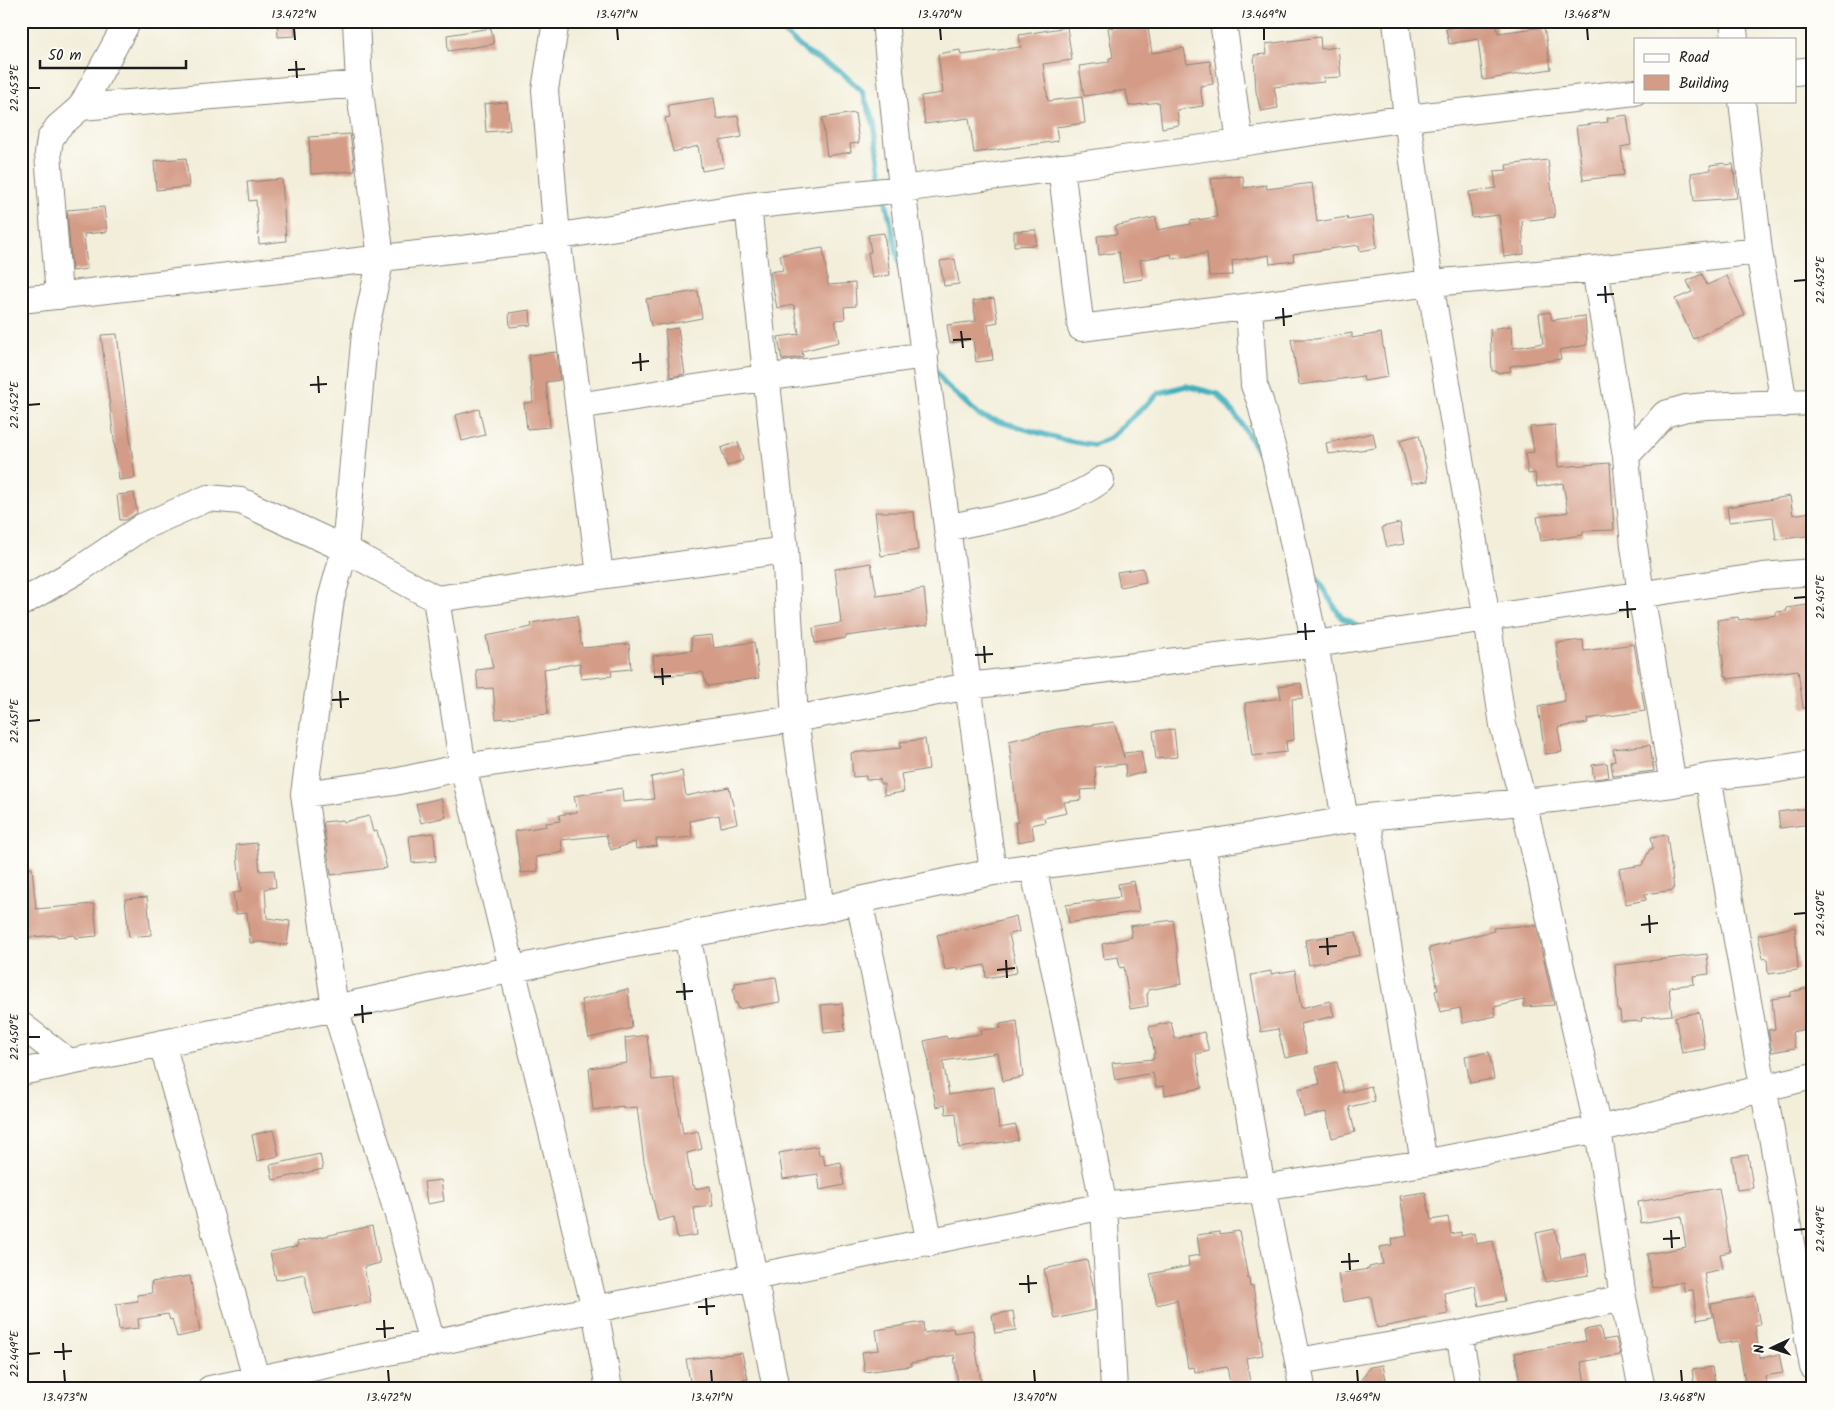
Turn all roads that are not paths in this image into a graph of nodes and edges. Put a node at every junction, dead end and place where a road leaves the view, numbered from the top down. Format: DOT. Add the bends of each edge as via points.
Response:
graph roads {
  1 [pos="128,21"];
  2 [pos="356,21"];
  3 [pos="556,21"];
  4 [pos="885,21"];
  5 [pos="1223,21"];
  6 [pos="1396,21"];
  7 [pos="1733,21"];
  8 [pos="1735,38"];
  9 [pos="1813,70"];
  10 [pos="1796,72"];
  11 [pos="360,84"];
  12 [pos="1634,92"];
  13 [pos="1742,102"];
  14 [pos="81,107"];
  15 [pos="1407,118"];
  16 [pos="1240,144"];
  17 [pos="1061,167"];
  18 [pos="902,189"];
  19 [pos="748,206"];
  20 [pos="557,237"];
  21 [pos="1760,251"];
  22 [pos="381,258"];
  23 [pos="1595,269"];
  24 [pos="1430,283"];
  25 [pos="59,296"];
  26 [pos="21,300"];
  27 [pos="1248,307"];
  28 [pos="925,355"];
  29 [pos="766,379"];
  30 [pos="1813,402"];
  31 [pos="1784,404"];
  32 [pos="578,406"];
  33 [pos="1626,456"];
  34 [pos="1101,480"];
  35 [pos="948,528"];
  36 [pos="345,549"];
  37 [pos="785,550"];
  38 [pos="1813,572"];
  39 [pos="600,575"];
  40 [pos="1641,594"];
  41 [pos="436,599"];
  42 [pos="21,603"];
  43 [pos="1487,619"];
  44 [pos="1315,644"];
  45 [pos="969,686"];
  46 [pos="795,719"];
  47 [pos="1813,763"];
  48 [pos="463,767"];
  49 [pos="1708,777"];
  50 [pos="1673,784"];
  51 [pos="304,794"];
  52 [pos="1523,801"];
  53 [pos="1356,818"];
  54 [pos="1202,844"];
  55 [pos="1033,866"];
  56 [pos="993,872"];
  57 [pos="859,900"];
  58 [pos="821,910"];
  59 [pos="687,935"];
  60 [pos="512,970"];
  61 [pos="334,1008"];
  62 [pos="21,1025"];
  63 [pos="162,1043"];
  64 [pos="69,1062"];
  65 [pos="21,1072"];
  66 [pos="1813,1076"];
  67 [pos="1764,1087"];
  68 [pos="1598,1128"];
  69 [pos="1424,1163"];
  70 [pos="1262,1188"];
  71 [pos="1104,1206"];
  72 [pos="930,1243"];
  73 [pos="754,1277"];
  74 [pos="1623,1298"];
  75 [pos="596,1309"];
  76 [pos="1459,1334"];
  77 [pos="432,1344"];
  78 [pos="1298,1360"];
  79 [pos="1813,1367"];
  80 [pos="258,1384"];
  81 [pos="210,1389"];
  82 [pos="609,1389"];
  83 [pos="776,1389"];
  84 [pos="1114,1389"];
  85 [pos="1302,1389"];
  86 [pos="1469,1389"];
  87 [pos="1642,1389"];
  1 -- 14 [label="street"];
  2 -- 11 [label="street"];
  3 -- 20 [label="street" via="546,90"];
  4 -- 18 [label="street"];
  5 -- 16 [label="street"];
  6 -- 15 [label="street"];
  7 -- 8 [label="street"];
  9 -- 10 [label="street"];
  11 -- 14 [label="street"];
  11 -- 22 [label="street"];
  12 -- 15 [label="street"];
  13 -- 21 [label="street"];
  14 -- 25 [label="street" via="58,127 50,139 48,153"];
  15 -- 16 [label="street"];
  15 -- 24 [label="street"];
  16 -- 17 [label="street"];
  17 -- 18 [label="street"];
  17 -- 27 [label="street" via="1081,328"];
  18 -- 19 [label="street"];
  18 -- 28 [label="street"];
  19 -- 20 [label="street"];
  19 -- 29 [label="street"];
  20 -- 22 [label="street"];
  20 -- 32 [label="street"];
  21 -- 23 [label="street"];
  21 -- 31 [label="street"];
  22 -- 25 [label="street"];
  22 -- 36 [label="street" via="364,332"];
  23 -- 24 [label="street"];
  23 -- 33 [label="street"];
  24 -- 27 [label="street"];
  24 -- 43 [label="street"];
  25 -- 26 [label="street"];
  27 -- 44 [label="street" via="1254,385 1276,462"];
  28 -- 29 [label="street"];
  28 -- 35 [label="street"];
  29 -- 32 [label="street"];
  29 -- 37 [label="street"];
  30 -- 31 [label="street"];
  31 -- 33 [label="street" via="1706,406 1664,414"];
  32 -- 39 [label="street"];
  33 -- 40 [label="street"];
  34 -- 35 [label="street" via="1064,501"];
  35 -- 45 [label="street"];
  36 -- 41 [label="street"];
  36 -- 42 [label="street" via="241,500 208,498 142,527 80,569"];
  36 -- 51 [label="street" via="330,599"];
  37 -- 39 [label="street"];
  37 -- 46 [label="street"];
  38 -- 40 [label="street"];
  39 -- 41 [label="street"];
  40 -- 43 [label="street"];
  40 -- 50 [label="street"];
  41 -- 48 [label="street"];
  43 -- 44 [label="street"];
  43 -- 52 [label="street" via="1503,725"];
  44 -- 45 [label="street"];
  44 -- 53 [label="street"];
  45 -- 46 [label="street"];
  45 -- 56 [label="street"];
  46 -- 48 [label="street"];
  46 -- 58 [label="street"];
  47 -- 49 [label="street"];
  48 -- 51 [label="street" via="394,782"];
  48 -- 60 [label="street"];
  49 -- 50 [label="street"];
  49 -- 67 [label="street"];
  50 -- 52 [label="street"];
  51 -- 61 [label="street"];
  52 -- 53 [label="street"];
  52 -- 68 [label="street"];
  53 -- 54 [label="street"];
  53 -- 69 [label="street"];
  54 -- 55 [label="street"];
  54 -- 70 [label="street"];
  55 -- 56 [label="street"];
  55 -- 71 [label="street"];
  56 -- 57 [label="street"];
  57 -- 58 [label="street"];
  57 -- 72 [label="street"];
  58 -- 59 [label="street"];
  59 -- 60 [label="street"];
  59 -- 73 [label="street"];
  60 -- 61 [label="street"];
  60 -- 75 [label="street"];
  61 -- 63 [label="street"];
  61 -- 77 [label="street" via="401,1224"];
  62 -- 64 [label="street"];
  63 -- 64 [label="street"];
  63 -- 80 [label="street"];
  64 -- 65 [label="street"];
  66 -- 67 [label="street"];
  67 -- 68 [label="street"];
  67 -- 79 [label="street"];
  68 -- 69 [label="street"];
  68 -- 74 [label="street"];
  69 -- 70 [label="street"];
  70 -- 71 [label="street"];
  70 -- 78 [label="street"];
  71 -- 72 [label="street"];
  71 -- 84 [label="street"];
  72 -- 73 [label="street"];
  73 -- 75 [label="street"];
  73 -- 83 [label="street"];
  74 -- 76 [label="street"];
  74 -- 87 [label="street"];
  75 -- 77 [label="street"];
  75 -- 82 [label="street"];
  76 -- 78 [label="street"];
  76 -- 86 [label="street"];
  77 -- 80 [label="street"];
  78 -- 85 [label="street"];
  80 -- 81 [label="street"];
}
